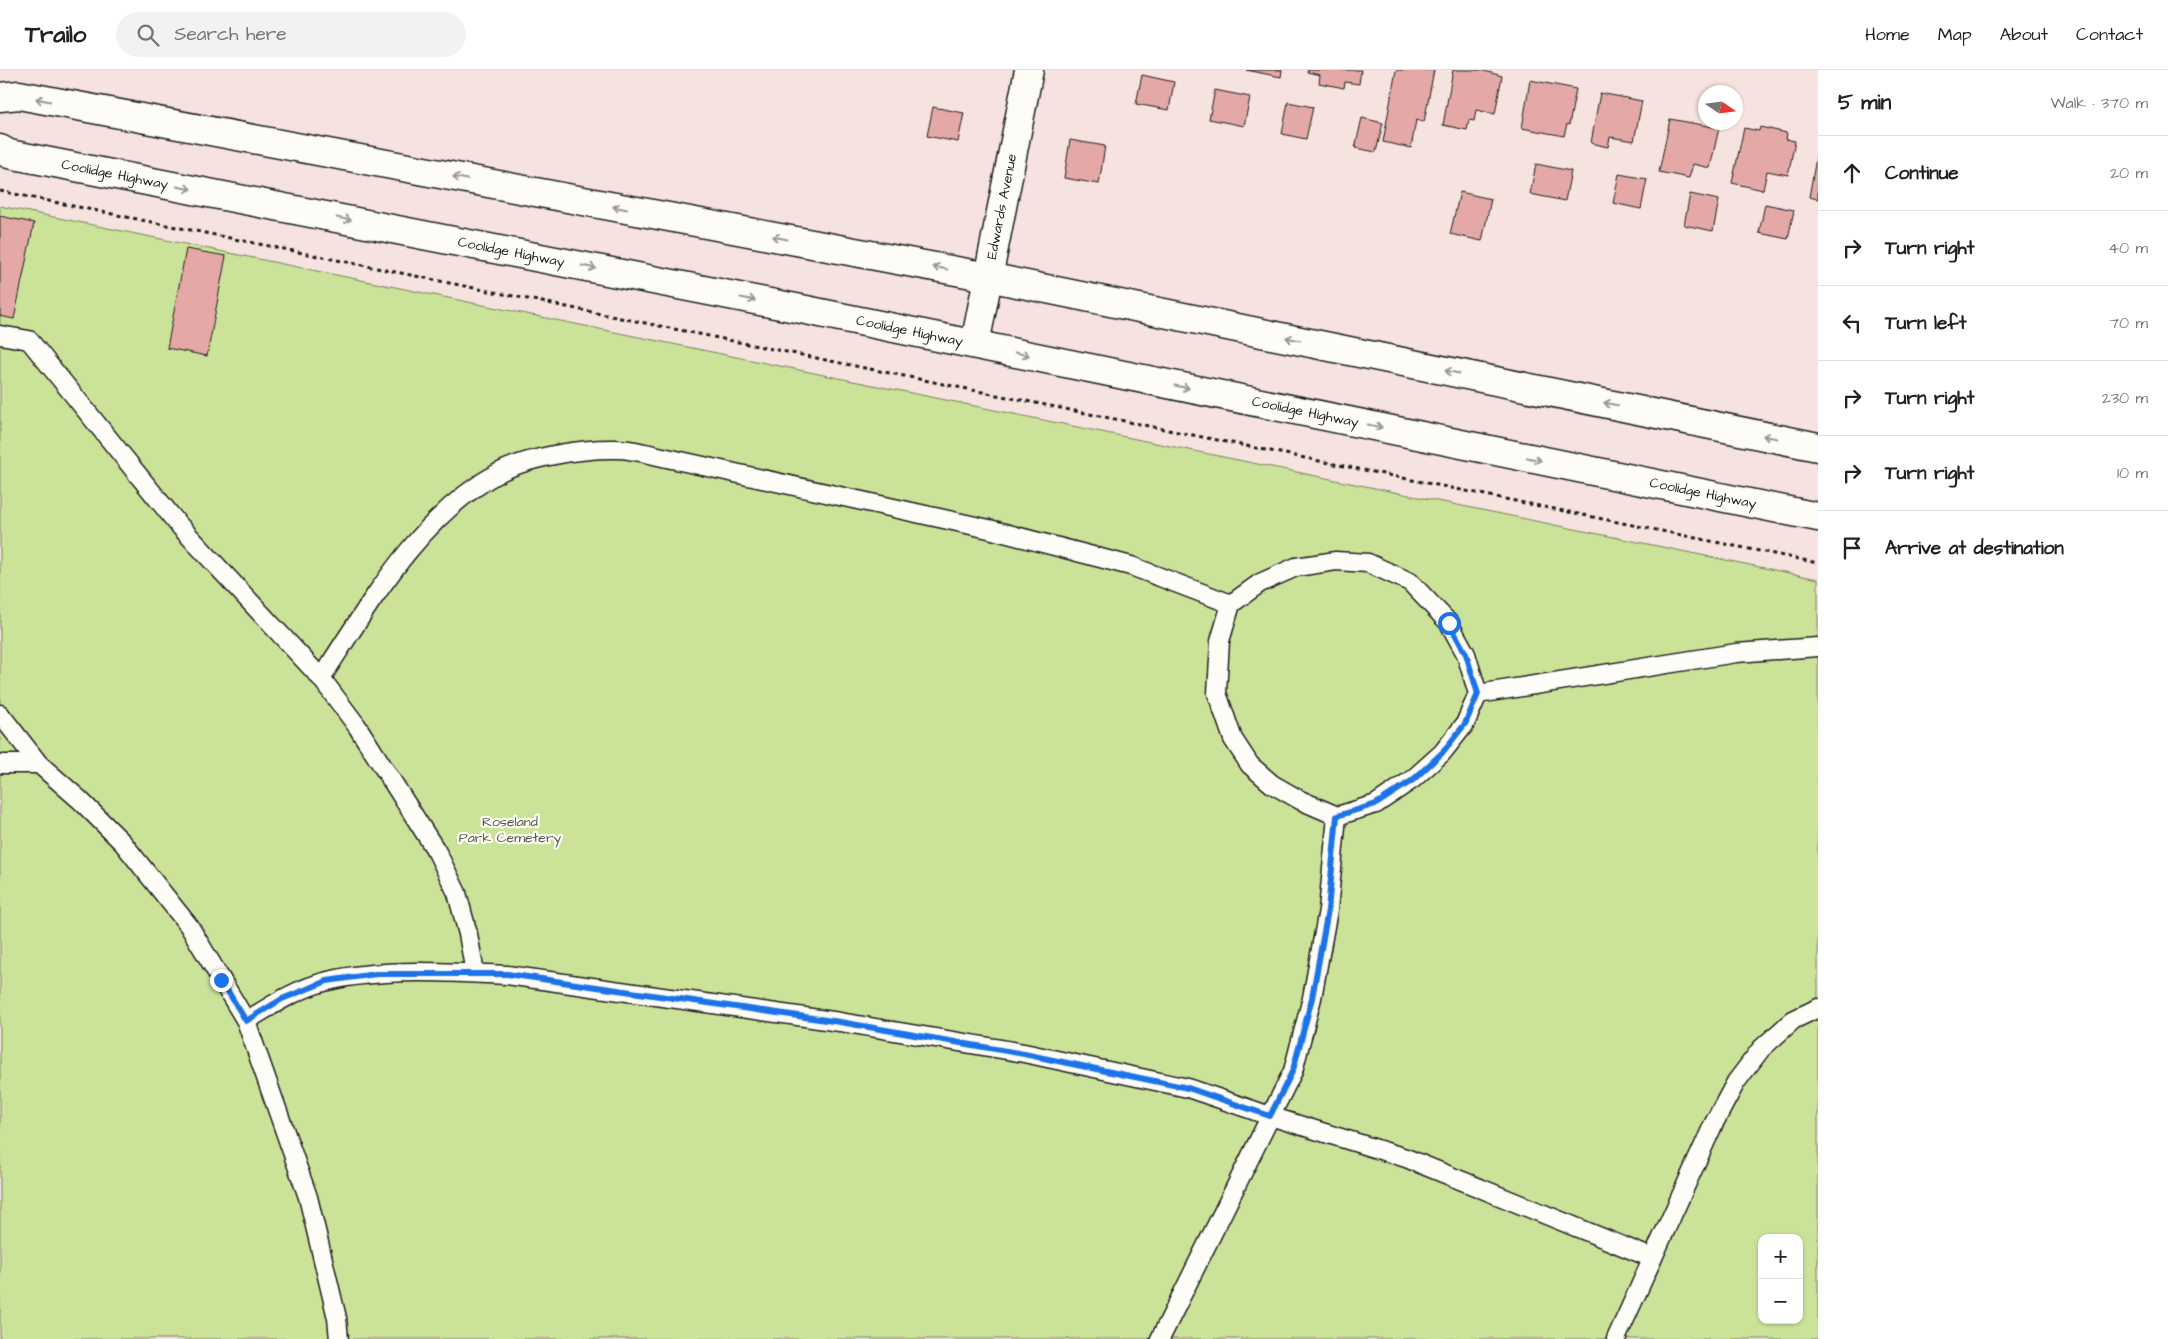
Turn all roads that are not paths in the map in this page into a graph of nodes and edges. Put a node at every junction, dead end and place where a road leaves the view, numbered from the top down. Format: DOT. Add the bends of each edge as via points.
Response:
graph roads {
  1 [pos="1029,70"];
  2 [pos="0,98"];
  3 [pos="0,149"];
  4 [pos="988,277"];
  5 [pos="0,334"];
  6 [pos="975,344"];
  7 [pos="1818,447"];
  8 [pos="1818,517"];
  9 [pos="1231,604"];
  10 [pos="1818,647"];
  11 [pos="321,678"];
  12 [pos="1478,694"];
  13 [pos="0,714"];
  14 [pos="0,764"];
  15 [pos="39,764"];
  16 [pos="1337,816"];
  17 [pos="474,973"];
  18 [pos="1818,1008"];
  19 [pos="246,1021"];
  20 [pos="1270,1116"];
  21 [pos="1652,1258"];
  22 [pos="339,1339"];
  23 [pos="1160,1339"];
  24 [pos="1616,1339"];
  1 -- 4 [label="main road, Edwards Avenue"];
  4 -- 2 [label="main road, one-way" via="19,95"];
  3 -- 6 [label="main road, Coolidge Highway, one-way" via="9,154"];
  4 -- 6 [label="main road, Edwards Avenue"];
  7 -- 4 [label="main road, one-way"];
  5 -- 11 [label="lane" via="28,340 176,524"];
  6 -- 8 [label="main road, Coolidge Highway, one-way"];
  9 -- 11 [label="lane" via="1131,566 989,529 617,449 532,460 499,473 457,501 416,542 374,597"];
  9 -- 12 [label="lane" via="1260,583 1296,567 1336,561 1368,563 1410,582 1449,623 1466,654"];
  9 -- 16 [label="lane" via="1220,641 1217,693 1233,739 1250,765 1272,784"];
  10 -- 12 [label="lane" via="1736,653"];
  11 -- 17 [label="lane" via="357,726 437,852 457,893"];
  12 -- 16 [label="lane" via="1465,724 1442,753 1413,780 1376,804"];
  13 -- 15 [label="lane"];
  14 -- 15 [label="lane"];
  15 -- 19 [label="lane" via="123,844 189,926"];
  16 -- 20 [label="lane" via="1328,910 1312,998 1293,1070"];
  17 -- 19 [label="lane" via="376,974 327,981 282,999"];
  17 -- 20 [label="lane" via="507,974 840,1022 1014,1052 1188,1088"];
  18 -- 21 [label="lane" via="1792,1020 1773,1037 1736,1082"];
  19 -- 22 [label="lane" via="308,1196"];
  20 -- 21 [label="lane" via="1406,1158"];
  20 -- 23 [label="lane"];
  21 -- 24 [label="lane"];
}
